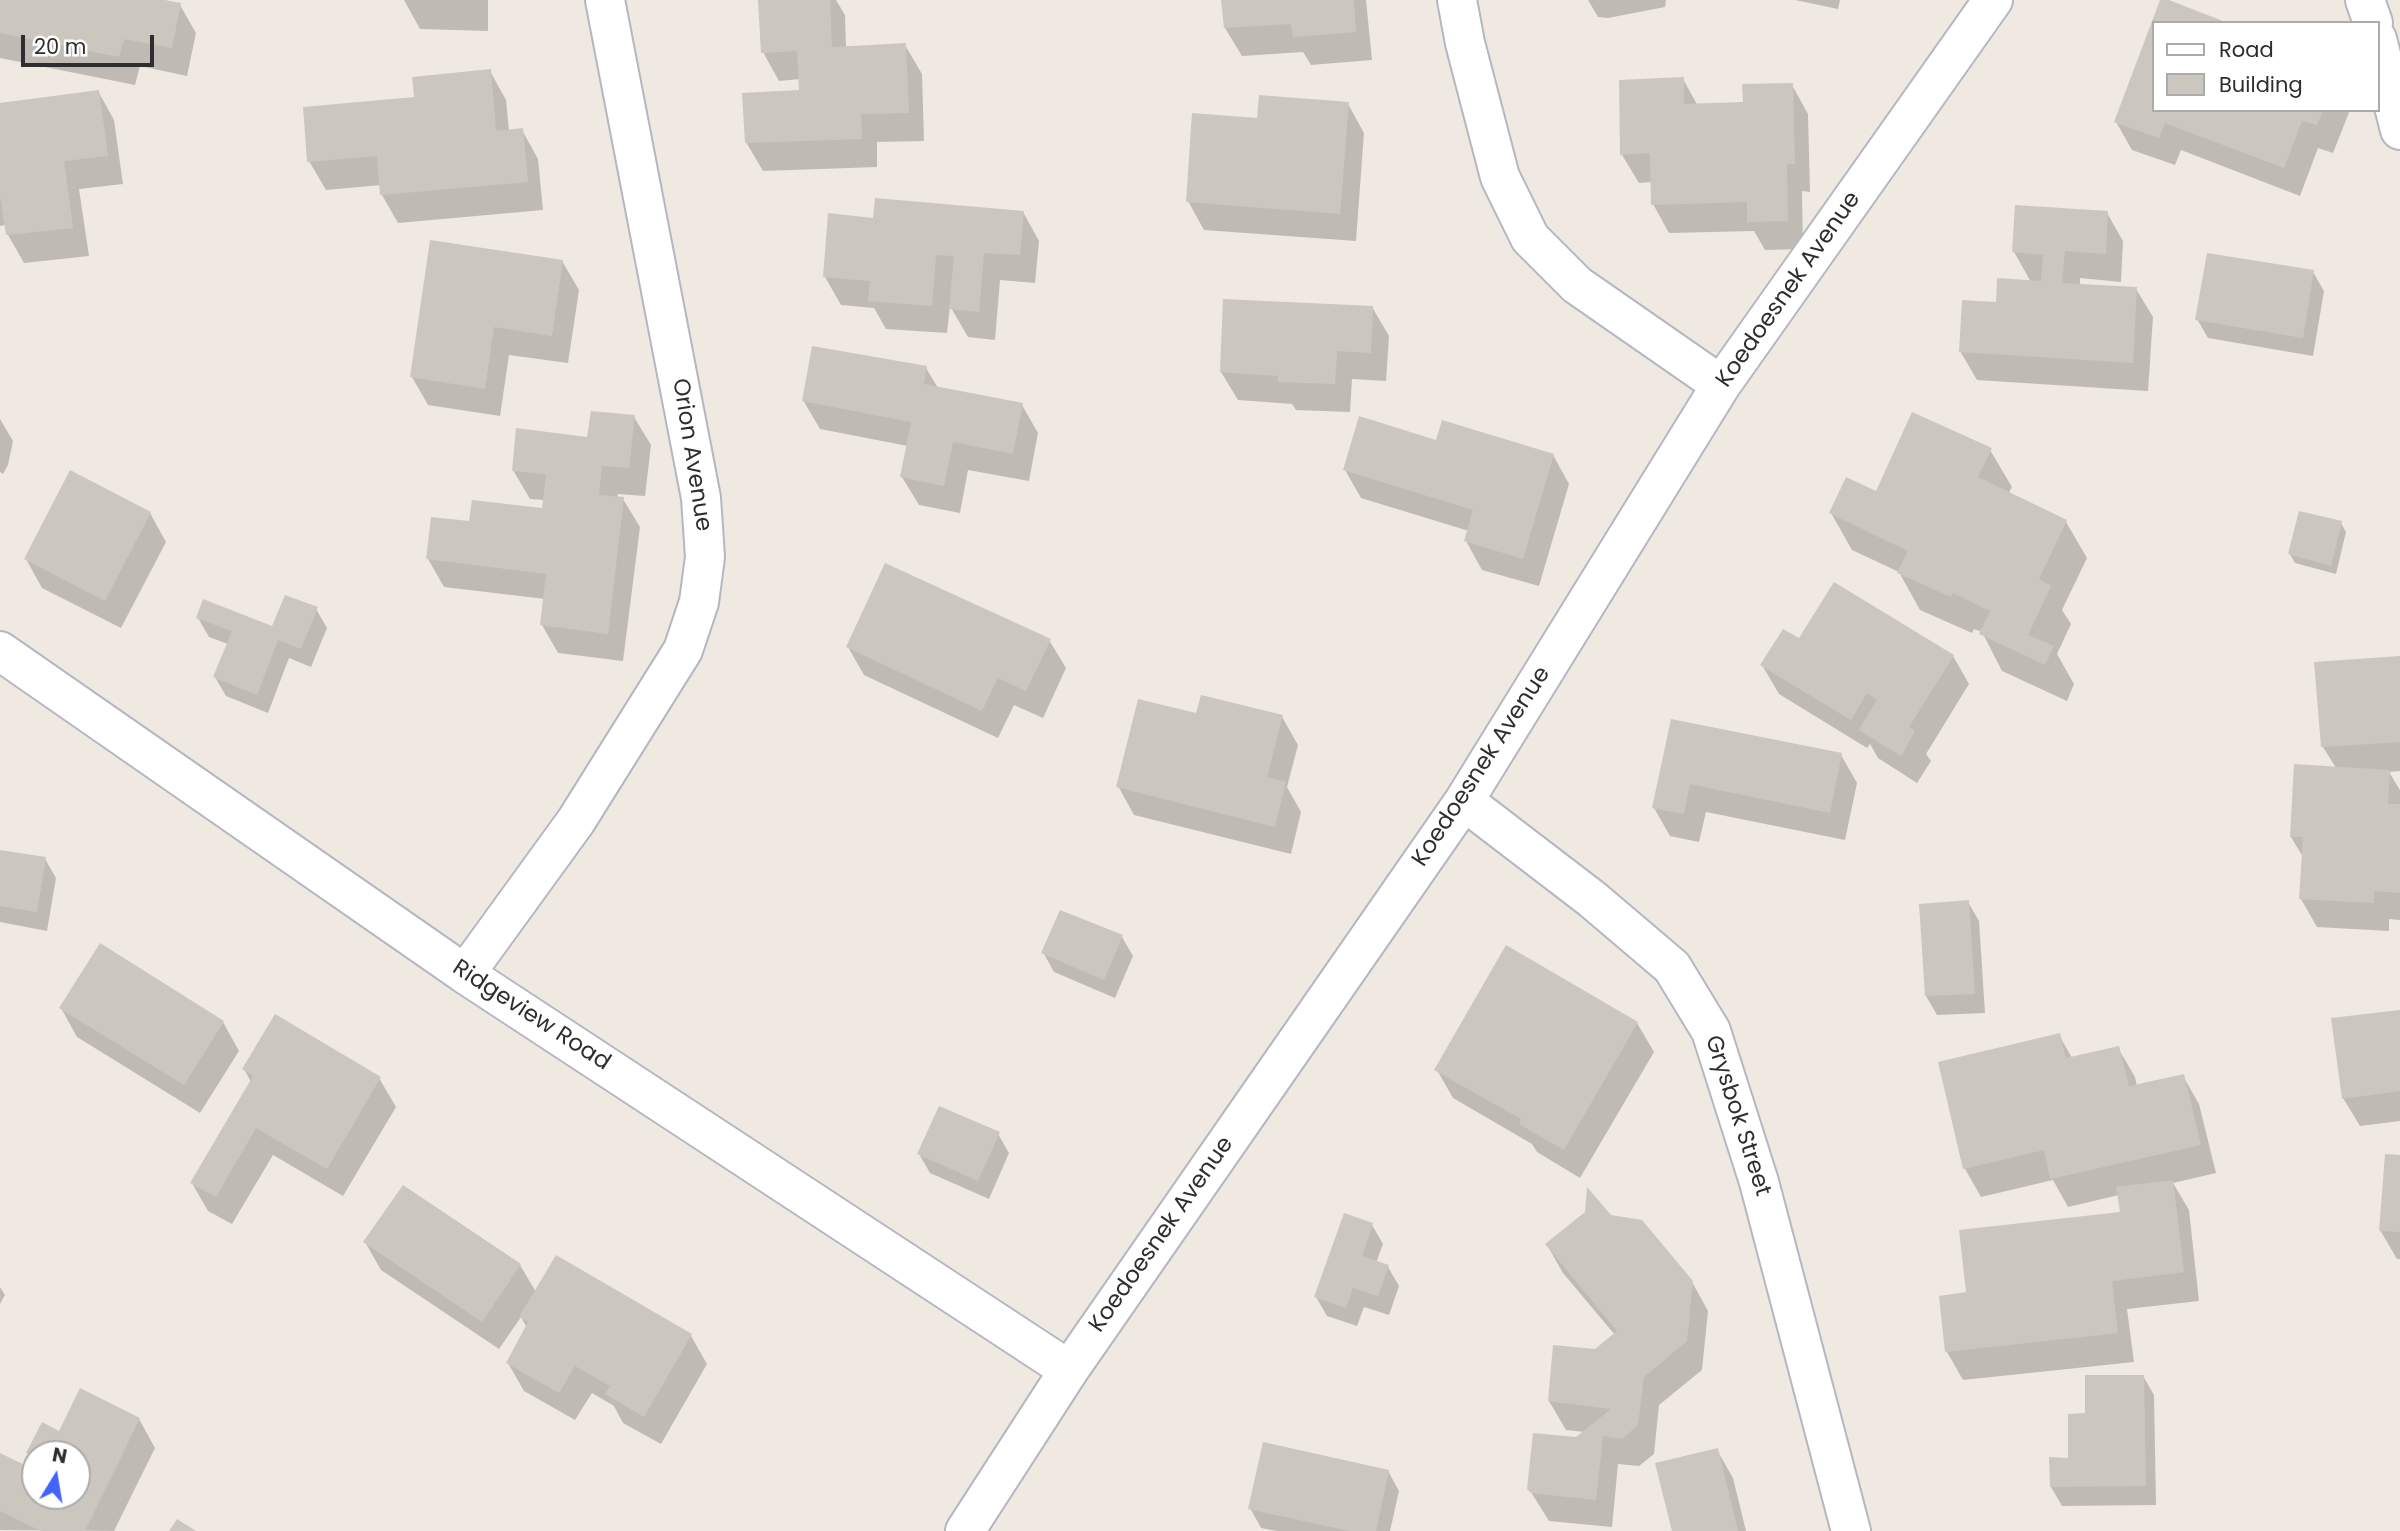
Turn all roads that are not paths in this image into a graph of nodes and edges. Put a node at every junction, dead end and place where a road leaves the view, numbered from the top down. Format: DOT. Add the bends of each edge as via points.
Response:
graph roads {
  1 [pos="605,0"];
  2 [pos="1457,0"];
  3 [pos="1993,0"];
  4 [pos="2365,0"];
  5 [pos="2372,21"];
  6 [pos="2379,47"];
  7 [pos="2400,130"];
  8 [pos="1721,385"];
  9 [pos="0,651"];
  10 [pos="1464,801"];
  11 [pos="465,974"];
  12 [pos="1069,1370"];
  13 [pos="965,1531"];
  14 [pos="1851,1531"];
  1 -- 11 [label="street, Orion Avenue" via="701,499 705,557 699,602 683,650 576,821"];
  2 -- 8 [label="street" via="1500,177 1530,238 1577,285"];
  3 -- 8 [label="street, Koedoesnek Avenue"];
  4 -- 5 [label="street"];
  6 -- 7 [label="street"];
  8 -- 10 [label="street, Koedoesnek Avenue"];
  9 -- 11 [label="street, Ridgeview Road"];
  10 -- 12 [label="street, Koedoesnek Avenue"];
  10 -- 14 [label="street, Grysbok Street" via="1672,967 1711,1031 1759,1182"];
  11 -- 12 [label="street, Ridgeview Road"];
  12 -- 13 [label="street, Koedoesnek Avenue"];
}
